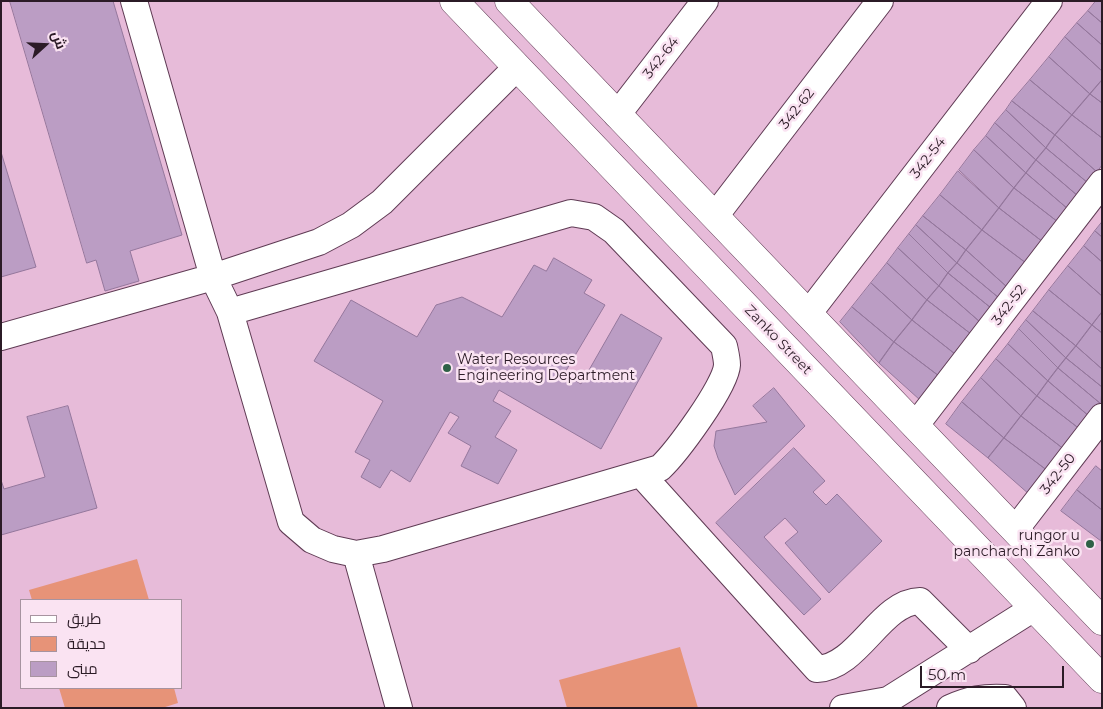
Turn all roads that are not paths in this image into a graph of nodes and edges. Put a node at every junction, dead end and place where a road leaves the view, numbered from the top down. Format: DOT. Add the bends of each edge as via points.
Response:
graph roads {
  1 [pos="134,1"];
  2 [pos="454,1"];
  3 [pos="705,1"];
  4 [pos="880,1"];
  5 [pos="1049,1"];
  6 [pos="518,5"];
  7 [pos="517,67"];
  8 [pos="617,115"];
  9 [pos="1102,183"];
  10 [pos="714,216"];
  11 [pos="213,277"];
  12 [pos="230,312"];
  13 [pos="808,314"];
  14 [pos="1,337"];
  15 [pos="876,385"];
  16 [pos="850,415"];
  17 [pos="1102,417"];
  18 [pos="915,426"];
  19 [pos="641,474"];
  20 [pos="1015,530"];
  21 [pos="356,554"];
  22 [pos="1034,608"];
  23 [pos="1100,617"];
  24 [pos="970,650"];
  25 [pos="1102,678"];
  26 [pos="892,704"];
  27 [pos="399,708"];
  28 [pos="843,708"];
  29 [pos="950,708"];
  30 [pos="1013,708"];
  1 -- 11 [label="street"];
  2 -- 7 [label="main road, Zanko Street"];
  3 -- 8 [label="street, 342-64"];
  4 -- 10 [label="street, 342-62"];
  5 -- 13 [label="street, 342-54"];
  6 -- 8 [label="main road"];
  7 -- 11 [label="street" via="382,202 351,225 318,242"];
  7 -- 16 [label="main road, Zanko Street"];
  8 -- 10 [label="main road"];
  9 -- 18 [label="street, 342-52"];
  10 -- 13 [label="main road"];
  11 -- 12 [label="street"];
  11 -- 14 [label="street"];
  12 -- 19 [label="street" via="538,221 570,213 594,217 614,231 724,346 727,365 722,380 674,454 660,468"];
  12 -- 21 [label="street" via="291,522 312,540"];
  13 -- 15 [label="main road"];
  15 -- 16 [label="main road"];
  15 -- 18 [label="main road"];
  16 -- 22 [label="main road, Zanko Street"];
  17 -- 20 [label="street, 342-50"];
  18 -- 20 [label="main road"];
  19 -- 21 [label="street"];
  19 -- 24 [label="street" via="817,669 840,662 898,609 912,602 920,602"];
  20 -- 23 [label="main road"];
  21 -- 27 [label="street"];
  22 -- 24 [label="street"];
  22 -- 25 [label="main road, Zanko Street"];
  24 -- 26 [label="street"];
  26 -- 28 [label="street"];
  29 -- 30 [label="street" via="967,700 988,697 1005,698"];
}
